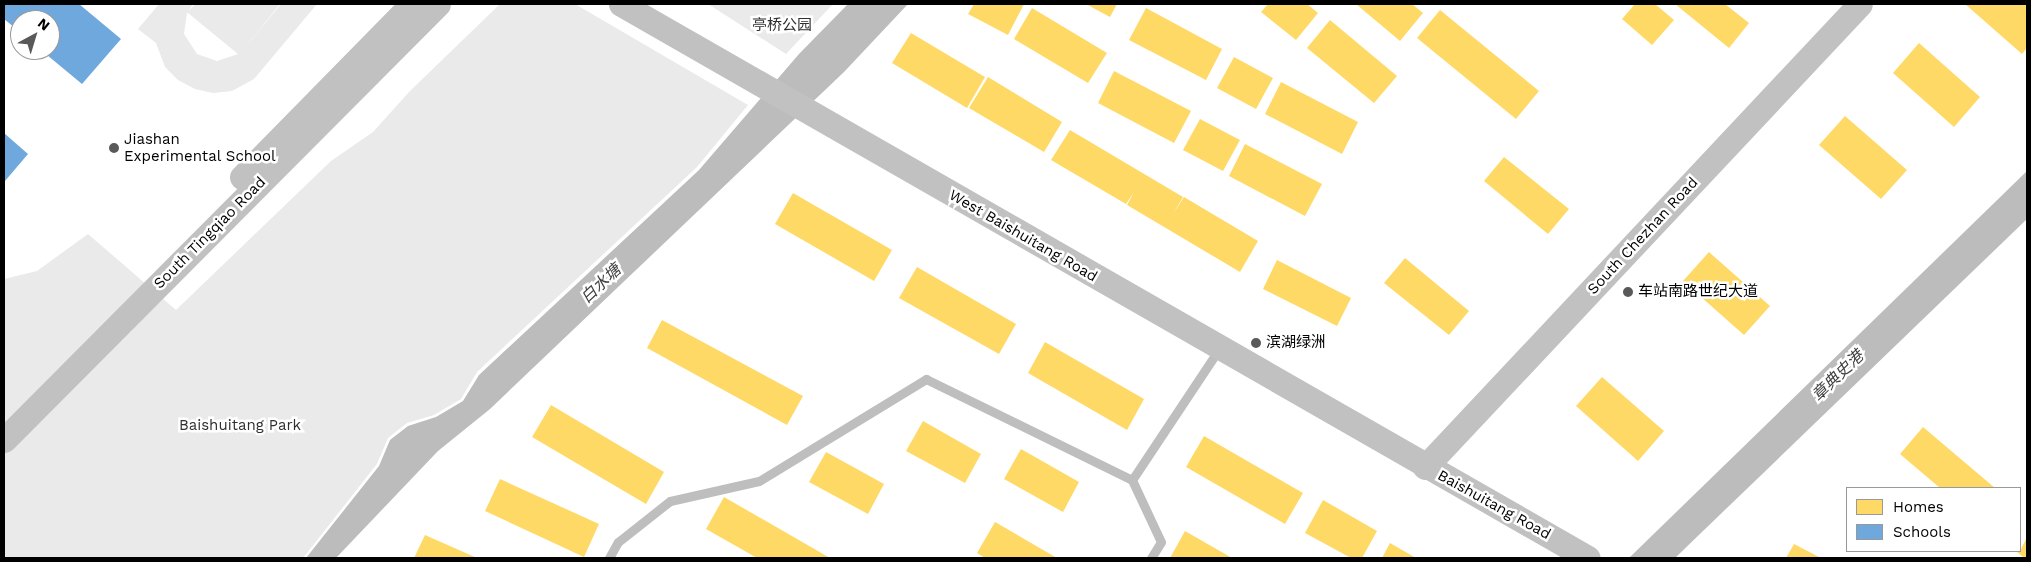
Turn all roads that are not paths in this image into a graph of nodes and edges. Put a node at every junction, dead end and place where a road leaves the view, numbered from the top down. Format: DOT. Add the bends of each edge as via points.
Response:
graph roads {
  1 [pos="412,4"];
  2 [pos="438,4"];
  3 [pos="620,4"];
  4 [pos="1860,4"];
  5 [pos="1219,349"];
  6 [pos="4,419"];
  7 [pos="4,440"];
  8 [pos="1425,467"];
  9 [pos="1132,480"];
  10 [pos="609,558"];
  11 [pos="1151,558"];
  12 [pos="1588,558"];
  1 -- 6 [label="street, South Tingqiao Road"];
  2 -- 7 [label="street, South Tingqiao Road"];
  3 -- 5 [label="street, West Baishuitang Road"];
  4 -- 8 [label="street, South Chezhan Road"];
  5 -- 8 [label="street, West Baishuitang Road"];
  5 -- 9 [label="lane"];
  8 -- 12 [label="street, Baishuitang Road"];
  9 -- 10 [label="lane" via="926,379 759,481 670,501 618,542"];
  9 -- 11 [label="lane" via="1161,542"];
}
